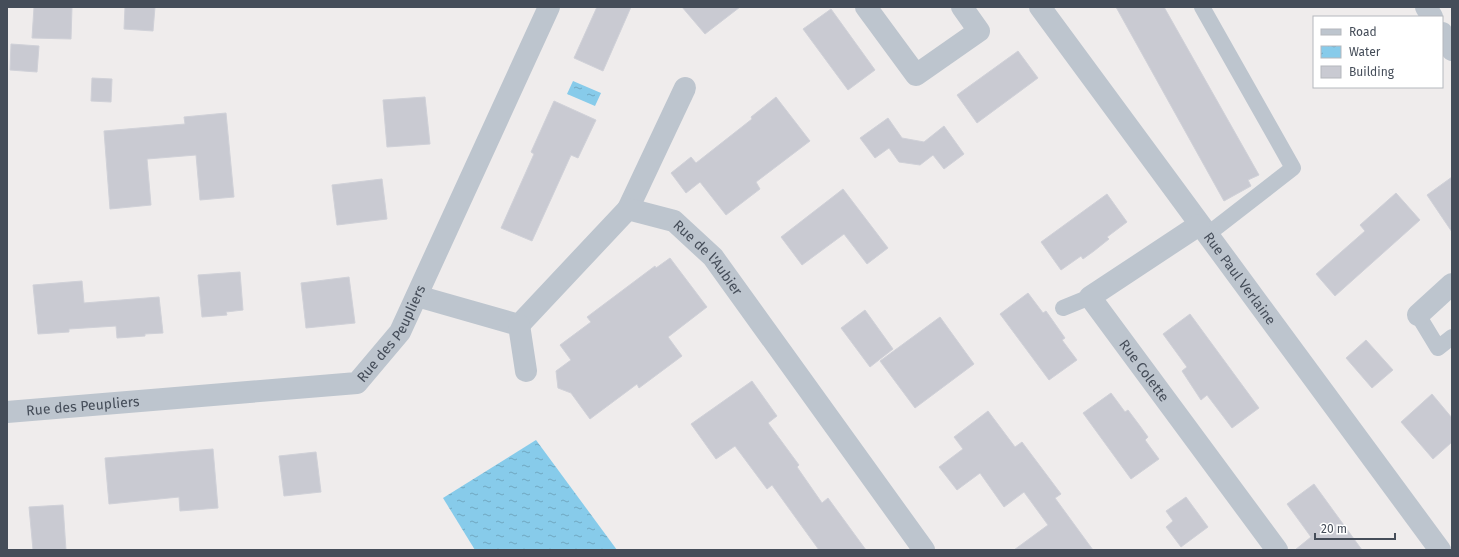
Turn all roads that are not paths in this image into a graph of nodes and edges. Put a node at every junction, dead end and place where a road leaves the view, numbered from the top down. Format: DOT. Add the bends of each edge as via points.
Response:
graph roads {
  1 [pos="549,7"];
  2 [pos="962,7"];
  3 [pos="1202,7"];
  4 [pos="1426,7"];
  5 [pos="872,9"];
  6 [pos="1047,9"];
  7 [pos="1431,16"];
  8 [pos="1443,35"];
  9 [pos="1452,50"];
  10 [pos="685,88"];
  11 [pos="628,209"];
  12 [pos="1204,229"];
  13 [pos="1452,284"];
  14 [pos="417,296"];
  15 [pos="1090,297"];
  16 [pos="1063,308"];
  17 [pos="1418,315"];
  18 [pos="520,325"];
  19 [pos="1452,337"];
  20 [pos="526,371"];
  21 [pos="7,412"];
  22 [pos="924,550"];
  23 [pos="1277,550"];
  24 [pos="1440,550"];
  1 -- 14 [label="street, Rue des Peupliers"];
  2 -- 5 [label="street" via="979,31 916,75"];
  3 -- 12 [label="lane" via="1293,168"];
  4 -- 7 [label="street"];
  6 -- 12 [label="street, Rue Paul Verlaine"];
  8 -- 9 [label="street"];
  10 -- 11 [label="street"];
  11 -- 18 [label="street"];
  11 -- 22 [label="street, Rue de l'Aubier" via="674,221 713,257"];
  12 -- 15 [label="street"];
  12 -- 24 [label="street, Rue Paul Verlaine"];
  13 -- 17 [label="street"];
  14 -- 18 [label="street"];
  14 -- 21 [label="street, Rue des Peupliers" via="400,332 357,383"];
  15 -- 16 [label="lane"];
  15 -- 23 [label="street, Rue Colette"];
  17 -- 19 [label="lane" via="1438,348"];
  18 -- 20 [label="street"];
}
